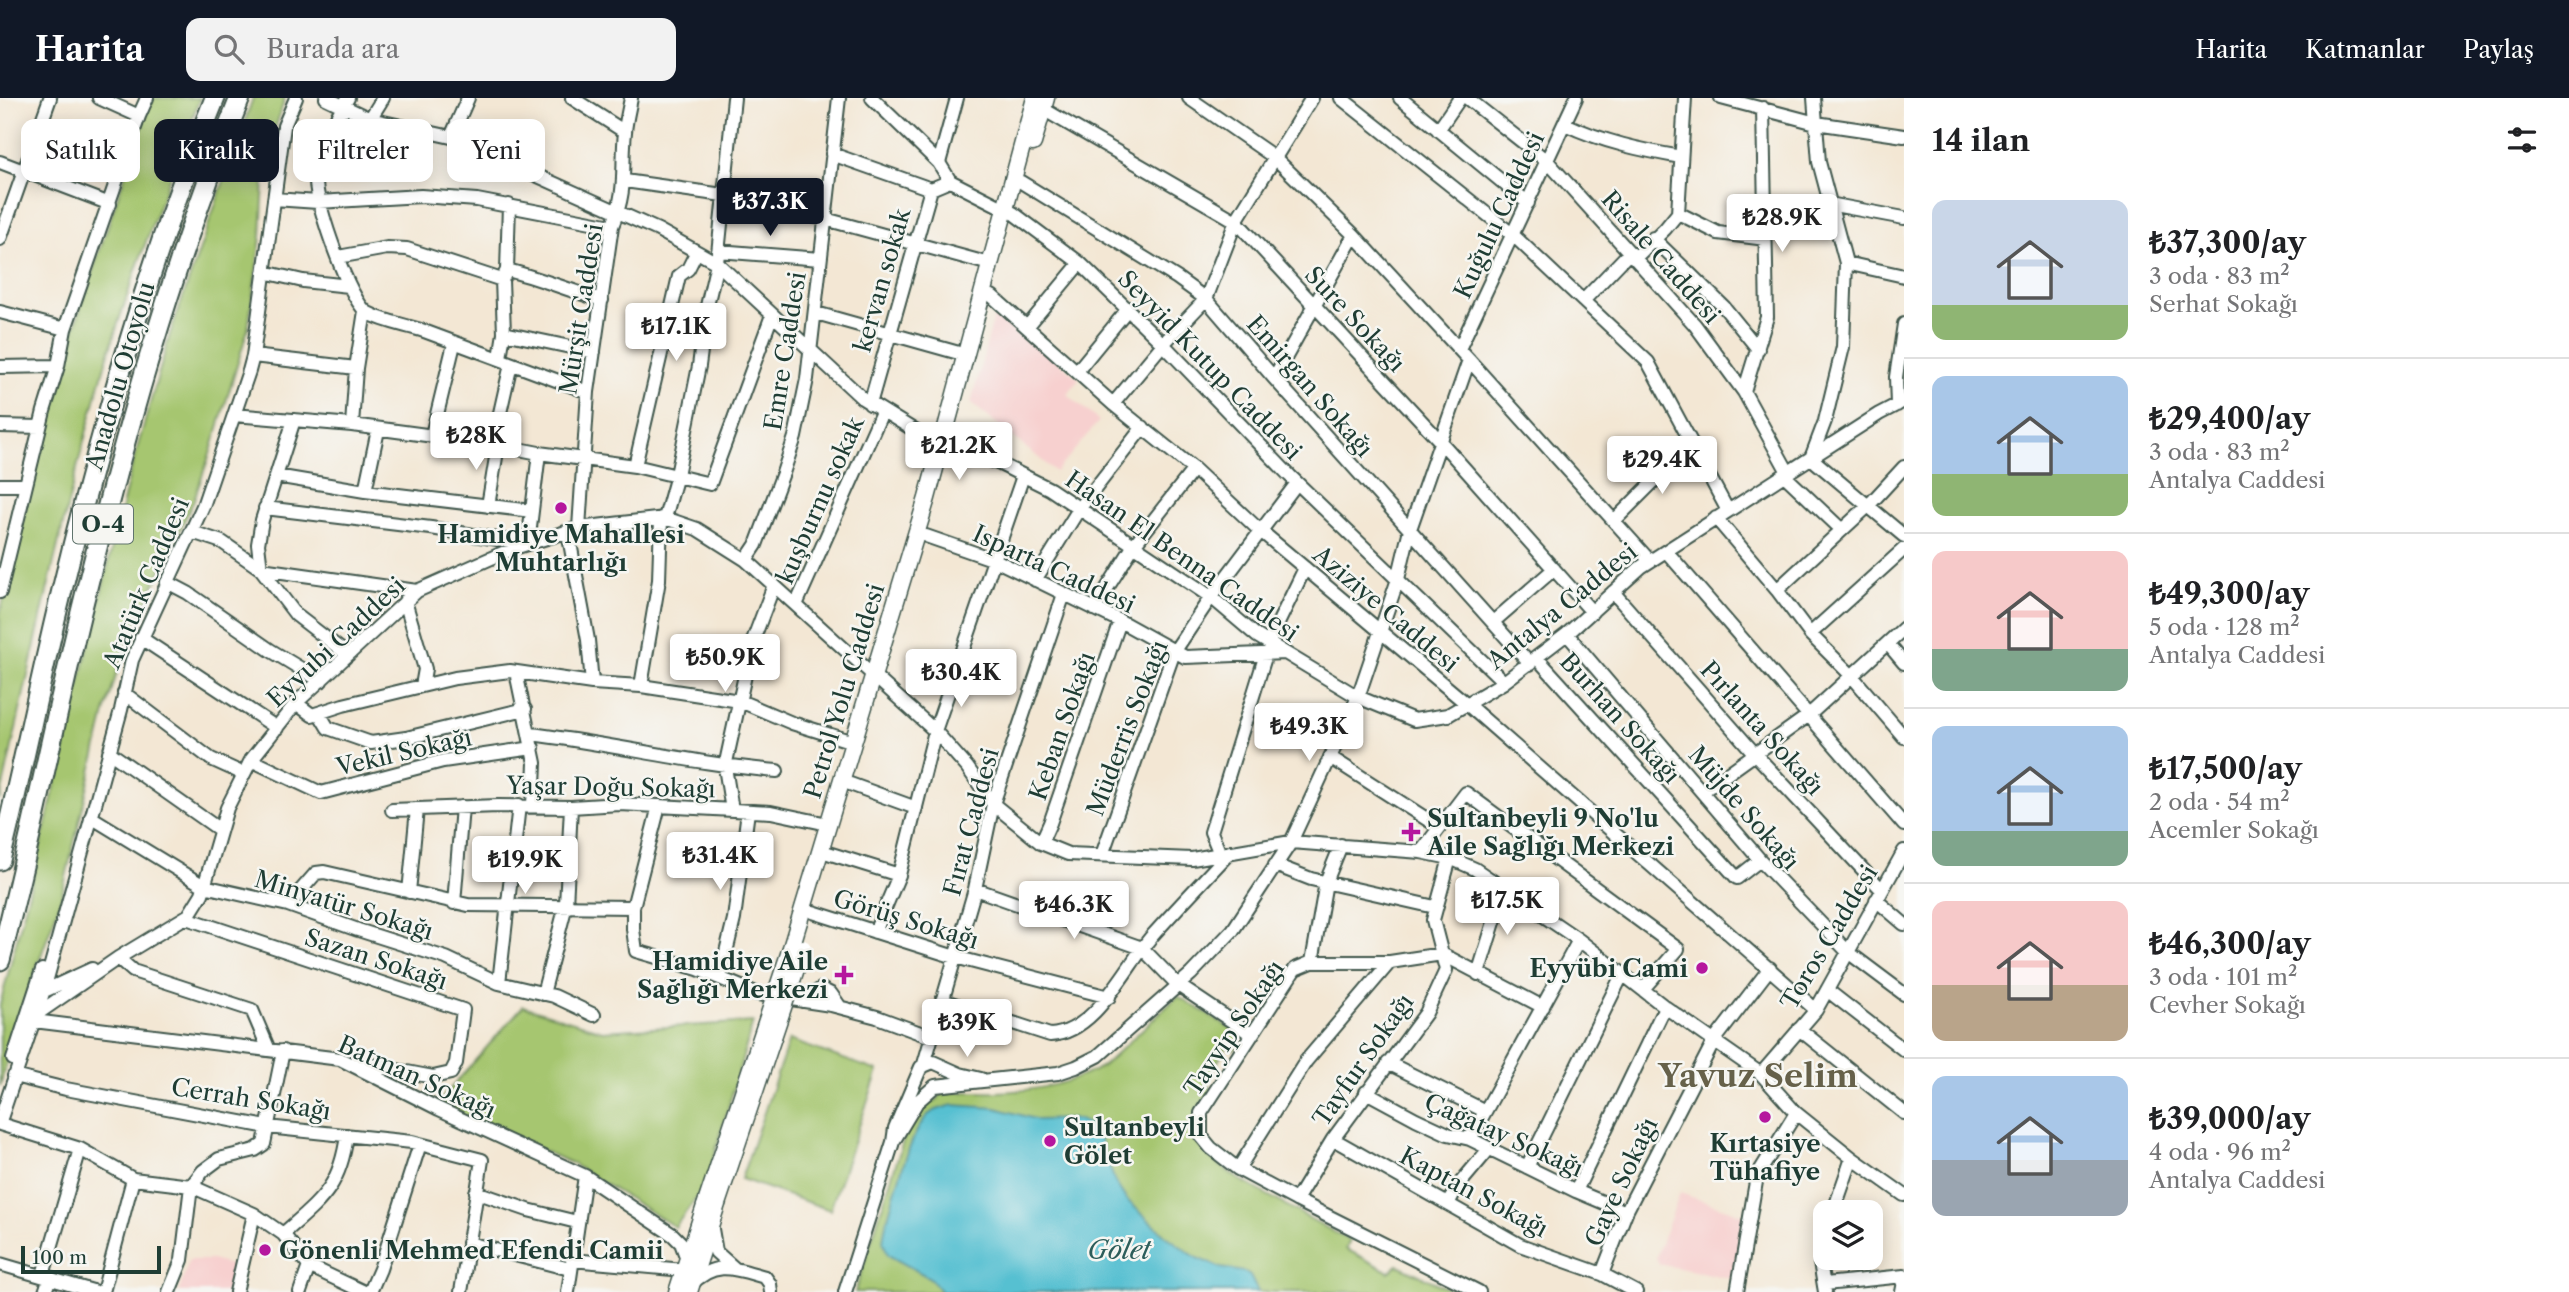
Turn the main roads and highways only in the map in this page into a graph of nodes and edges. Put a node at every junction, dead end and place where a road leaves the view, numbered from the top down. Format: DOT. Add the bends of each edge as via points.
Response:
graph roads {
  1 [pos="215,98"];
  2 [pos="240,98"];
  3 [pos="1041,102"];
  4 [pos="1009,211"];
  5 [pos="945,446"];
  6 [pos="877,680"];
  7 [pos="0,860"];
  8 [pos="797,948"];
  9 [pos="0,960"];
  10 [pos="705,1224"];
  11 [pos="686,1290"];
  1 -- 7 [label="highway, Anadolu Otoyolu / O-4" via="162,239 118,377 63,583"];
  2 -- 9 [label="highway, Anadolu Otoyolu / O-4" via="189,231 132,413"];
  3 -- 4 [label="main road, Petrol Yolu Caddesi"];
  3 -- 4 [label="main road, Petrol Yolu Caddesi"];
  4 -- 5 [label="main road, Petrol Yolu Caddesi" via="990,264"];
  4 -- 5 [label="main road, Petrol Yolu Caddesi" via="992,296"];
  5 -- 6 [label="main road, Petrol Yolu Caddesi"];
  5 -- 6 [label="main road, Petrol Yolu Caddesi" via="926,537"];
  6 -- 8 [label="main road, Petrol Yolu Caddesi" via="828,824"];
  6 -- 8 [label="main road, Petrol Yolu Caddesi" via="813,912"];
  8 -- 10 [label="main road, Petrol Yolu Caddesi, bridge"];
  10 -- 11 [label="main road, Petrol Yolu Caddesi"];
  10 -- 11 [label="main road, Petrol Yolu Caddesi" via="686,1264"];
}
